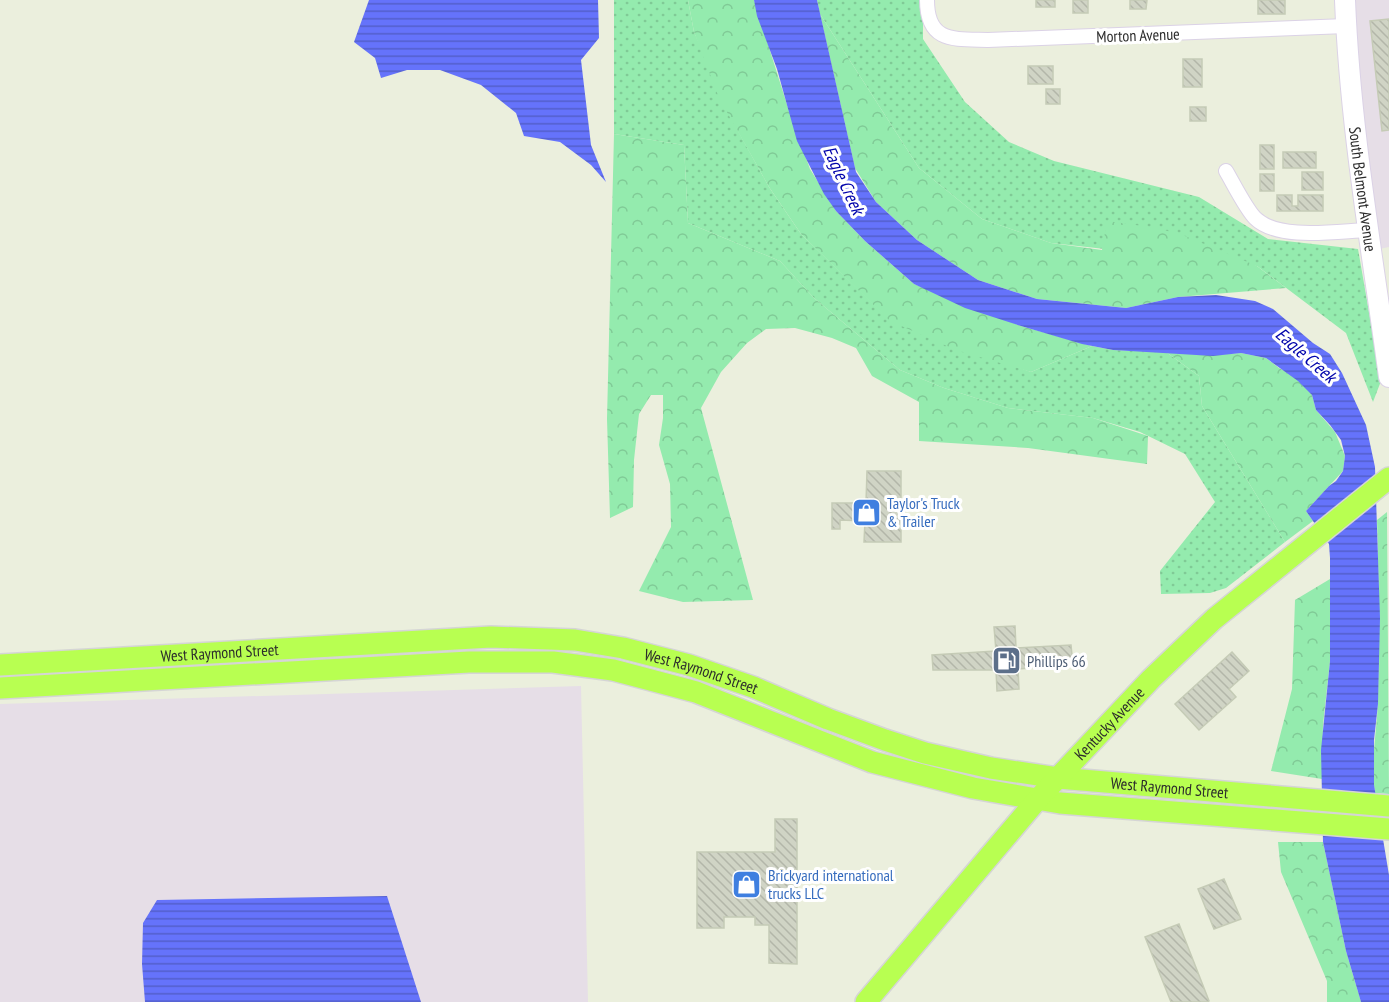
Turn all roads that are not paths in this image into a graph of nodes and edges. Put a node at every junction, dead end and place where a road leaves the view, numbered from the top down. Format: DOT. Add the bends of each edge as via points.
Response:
graph roads {
  1 [pos="927,0"];
  2 [pos="1345,0"];
  3 [pos="1346,26"];
  4 [pos="1226,171"];
  5 [pos="1367,230"];
  6 [pos="1389,377"];
  7 [pos="1384,482"];
  8 [pos="0,665"];
  9 [pos="0,688"];
  10 [pos="1058,778"];
  11 [pos="1038,800"];
  12 [pos="1389,806"];
  13 [pos="1389,829"];
  14 [pos="866,1002"];
  1 -- 3 [label="street, Morton Avenue" via="933,28 949,38 988,40"];
  2 -- 3 [label="main road, South Belmont Avenue"];
  3 -- 5 [label="main road, South Belmont Avenue"];
  4 -- 5 [label="street" via="1254,218 1269,227 1299,232"];
  5 -- 6 [label="main road, South Belmont Avenue"];
  7 -- 10 [label="main road, Kentucky Avenue" via="1214,619"];
  8 -- 10 [label="main road, West Raymond Street" via="491,637 575,640 689,665 850,728 926,753"];
  9 -- 11 [label="main road, West Raymond Street" via="504,661 572,664 696,692 895,769"];
  10 -- 11 [label="main road, Kentucky Avenue"];
  10 -- 12 [label="main road, West Raymond Street"];
  11 -- 13 [label="main road, West Raymond Street"];
  11 -- 14 [label="main road, Kentucky Avenue"];
}
